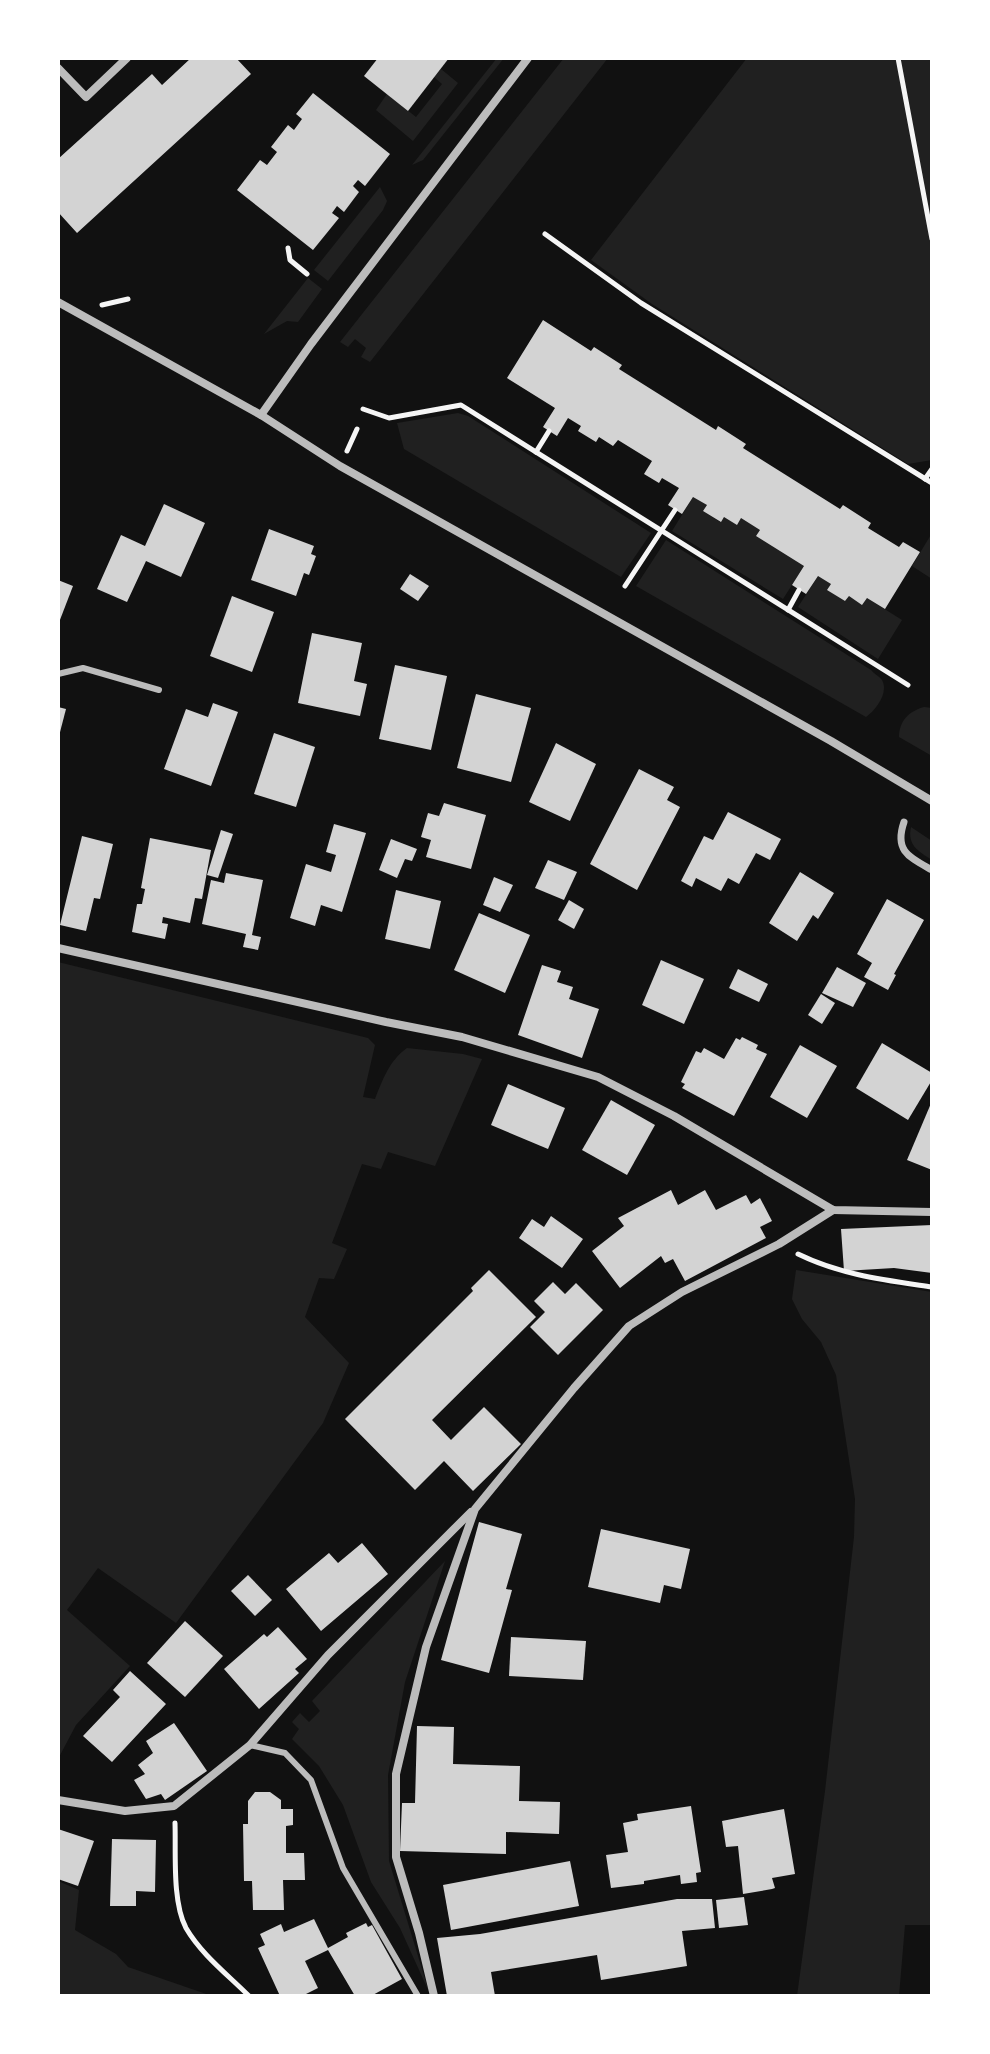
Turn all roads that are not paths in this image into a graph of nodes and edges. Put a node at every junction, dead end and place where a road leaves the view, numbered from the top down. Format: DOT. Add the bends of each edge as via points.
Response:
graph roads {
  1 [pos="127,58"];
  2 [pos="528,58"];
  3 [pos="58,68"];
  4 [pos="58,302"];
  5 [pos="261,415"];
  6 [pos="58,674"];
  7 [pos="159,690"];
  8 [pos="932,801"];
  9 [pos="904,822"];
  10 [pos="932,870"];
  11 [pos="58,948"];
  12 [pos="833,1210"];
  13 [pos="932,1212"];
  14 [pos="475,1509"];
  15 [pos="250,1745"];
  16 [pos="58,1800"];
  17 [pos="418,1996"];
  18 [pos="434,1996"];
  1 -- 3 [label="street" via="86,97"];
  2 -- 5 [label="street"];
  4 -- 5 [label="street"];
  5 -- 8 [label="street" via="340,466"];
  6 -- 7 [label="lane" via="83,668"];
  9 -- 10 [label="street" via="902,849"];
  11 -- 12 [label="street" via="462,1037 598,1077"];
  12 -- 13 [label="street"];
  12 -- 14 [label="street" via="629,1326"];
  14 -- 15 [label="street" via="328,1655"];
  14 -- 18 [label="street" via="426,1647 396,1774 396,1857"];
  15 -- 16 [label="street" via="174,1806 125,1811"];
  15 -- 17 [label="lane" via="285,1753 311,1780 343,1868"];
}
